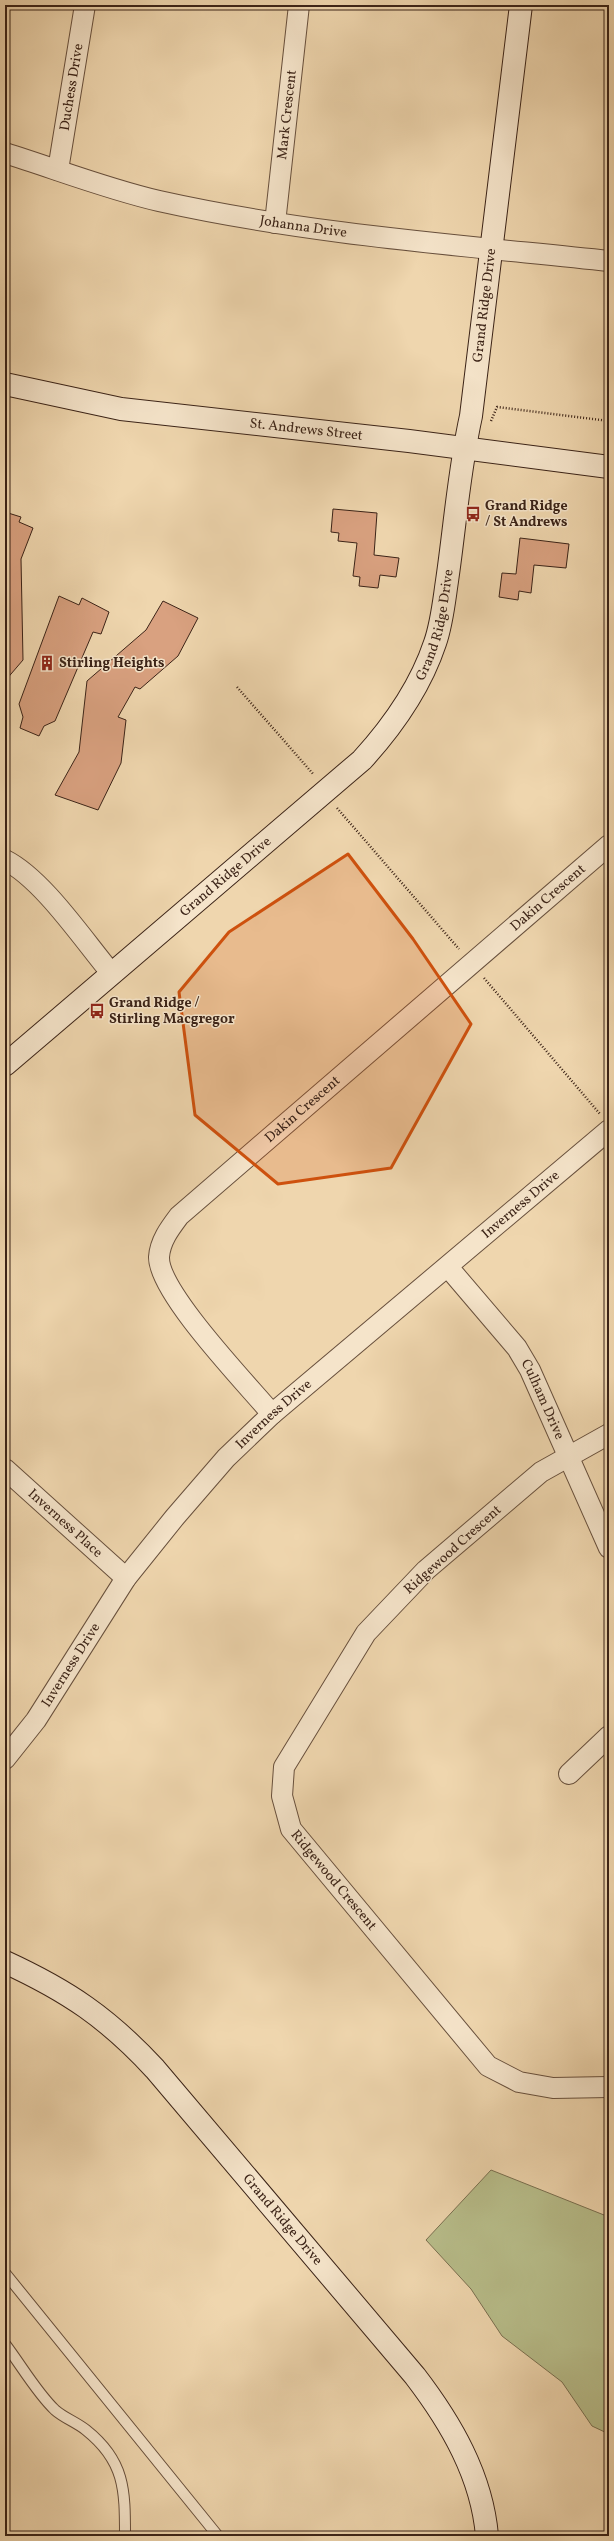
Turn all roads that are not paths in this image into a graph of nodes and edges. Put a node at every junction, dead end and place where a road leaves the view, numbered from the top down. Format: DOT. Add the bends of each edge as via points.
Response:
graph roads {
  1 [pos="85,5"];
  2 [pos="299,5"];
  3 [pos="521,5"];
  4 [pos="5,153"];
  5 [pos="58,170"];
  6 [pos="275,223"];
  7 [pos="492,249"];
  8 [pos="609,261"];
  9 [pos="5,384"];
  10 [pos="464,449"];
  11 [pos="609,467"];
  12 [pos="609,844"];
  13 [pos="5,860"];
  14 [pos="112,974"];
  15 [pos="5,1065"];
  16 [pos="607,1124"];
  17 [pos="448,1267"];
  18 [pos="272,1414"];
  19 [pos="609,1434"];
  20 [pos="570,1455"];
  21 [pos="5,1469"];
  22 [pos="609,1548"];
  23 [pos="126,1578"];
  24 [pos="609,1736"];
  25 [pos="5,1759"];
  26 [pos="569,1774"];
  27 [pos="5,1962"];
  28 [pos="609,2087"];
  29 [pos="5,2273"];
  30 [pos="5,2344"];
  31 [pos="125,2536"];
  32 [pos="218,2536"];
  33 [pos="487,2536"];
  1 -- 5 [label="street, Duchess Drive"];
  2 -- 6 [label="street, Mark Crescent"];
  3 -- 7 [label="street, Grand Ridge Drive"];
  4 -- 5 [label="street, Johanna Drive"];
  5 -- 6 [label="street, Johanna Drive" via="157,200"];
  6 -- 7 [label="street, Johanna Drive"];
  7 -- 8 [label="street, Johanna Drive"];
  7 -- 10 [label="street, Grand Ridge Drive" via="471,416"];
  9 -- 10 [label="street, St. Andrews Street" via="121,409 409,440"];
  10 -- 11 [label="street, St. Andrews Street"];
  10 -- 14 [label="street, Grand Ridge Drive" via="445,594 435,643 403,710 382,738 350,771"];
  12 -- 18 [label="street, Dakin Crescent" via="179,1216 166,1234 159,1257 165,1282 181,1306"];
  13 -- 14 [label="street" via="14,864 41,889"];
  14 -- 15 [label="street, Grand Ridge Drive"];
  16 -- 17 [label="street, Inverness Drive"];
  17 -- 18 [label="street, Inverness Drive"];
  17 -- 20 [label="street, Culham Drive" via="517,1348"];
  18 -- 23 [label="street, Inverness Drive" via="221,1464"];
  19 -- 20 [label="street, Ridgewood Crescent"];
  20 -- 22 [label="street, Culham Drive"];
  20 -- 28 [label="street, Ridgewood Crescent" via="541,1472 426,1570 366,1633 284,1767 282,1796 291,1829 488,2066 519,2082 553,2088"];
  21 -- 23 [label="street, Inverness Place"];
  23 -- 25 [label="street, Inverness Drive" via="36,1720"];
  24 -- 26 [label="street"];
  27 -- 33 [label="street, Grand Ridge Drive" via="54,1985 91,2009 125,2037 415,2376 440,2409 461,2446 477,2486"];
  29 -- 32 [label="lane"];
  30 -- 31 [label="lane" via="55,2410 103,2446 118,2468 125,2492"];
}
